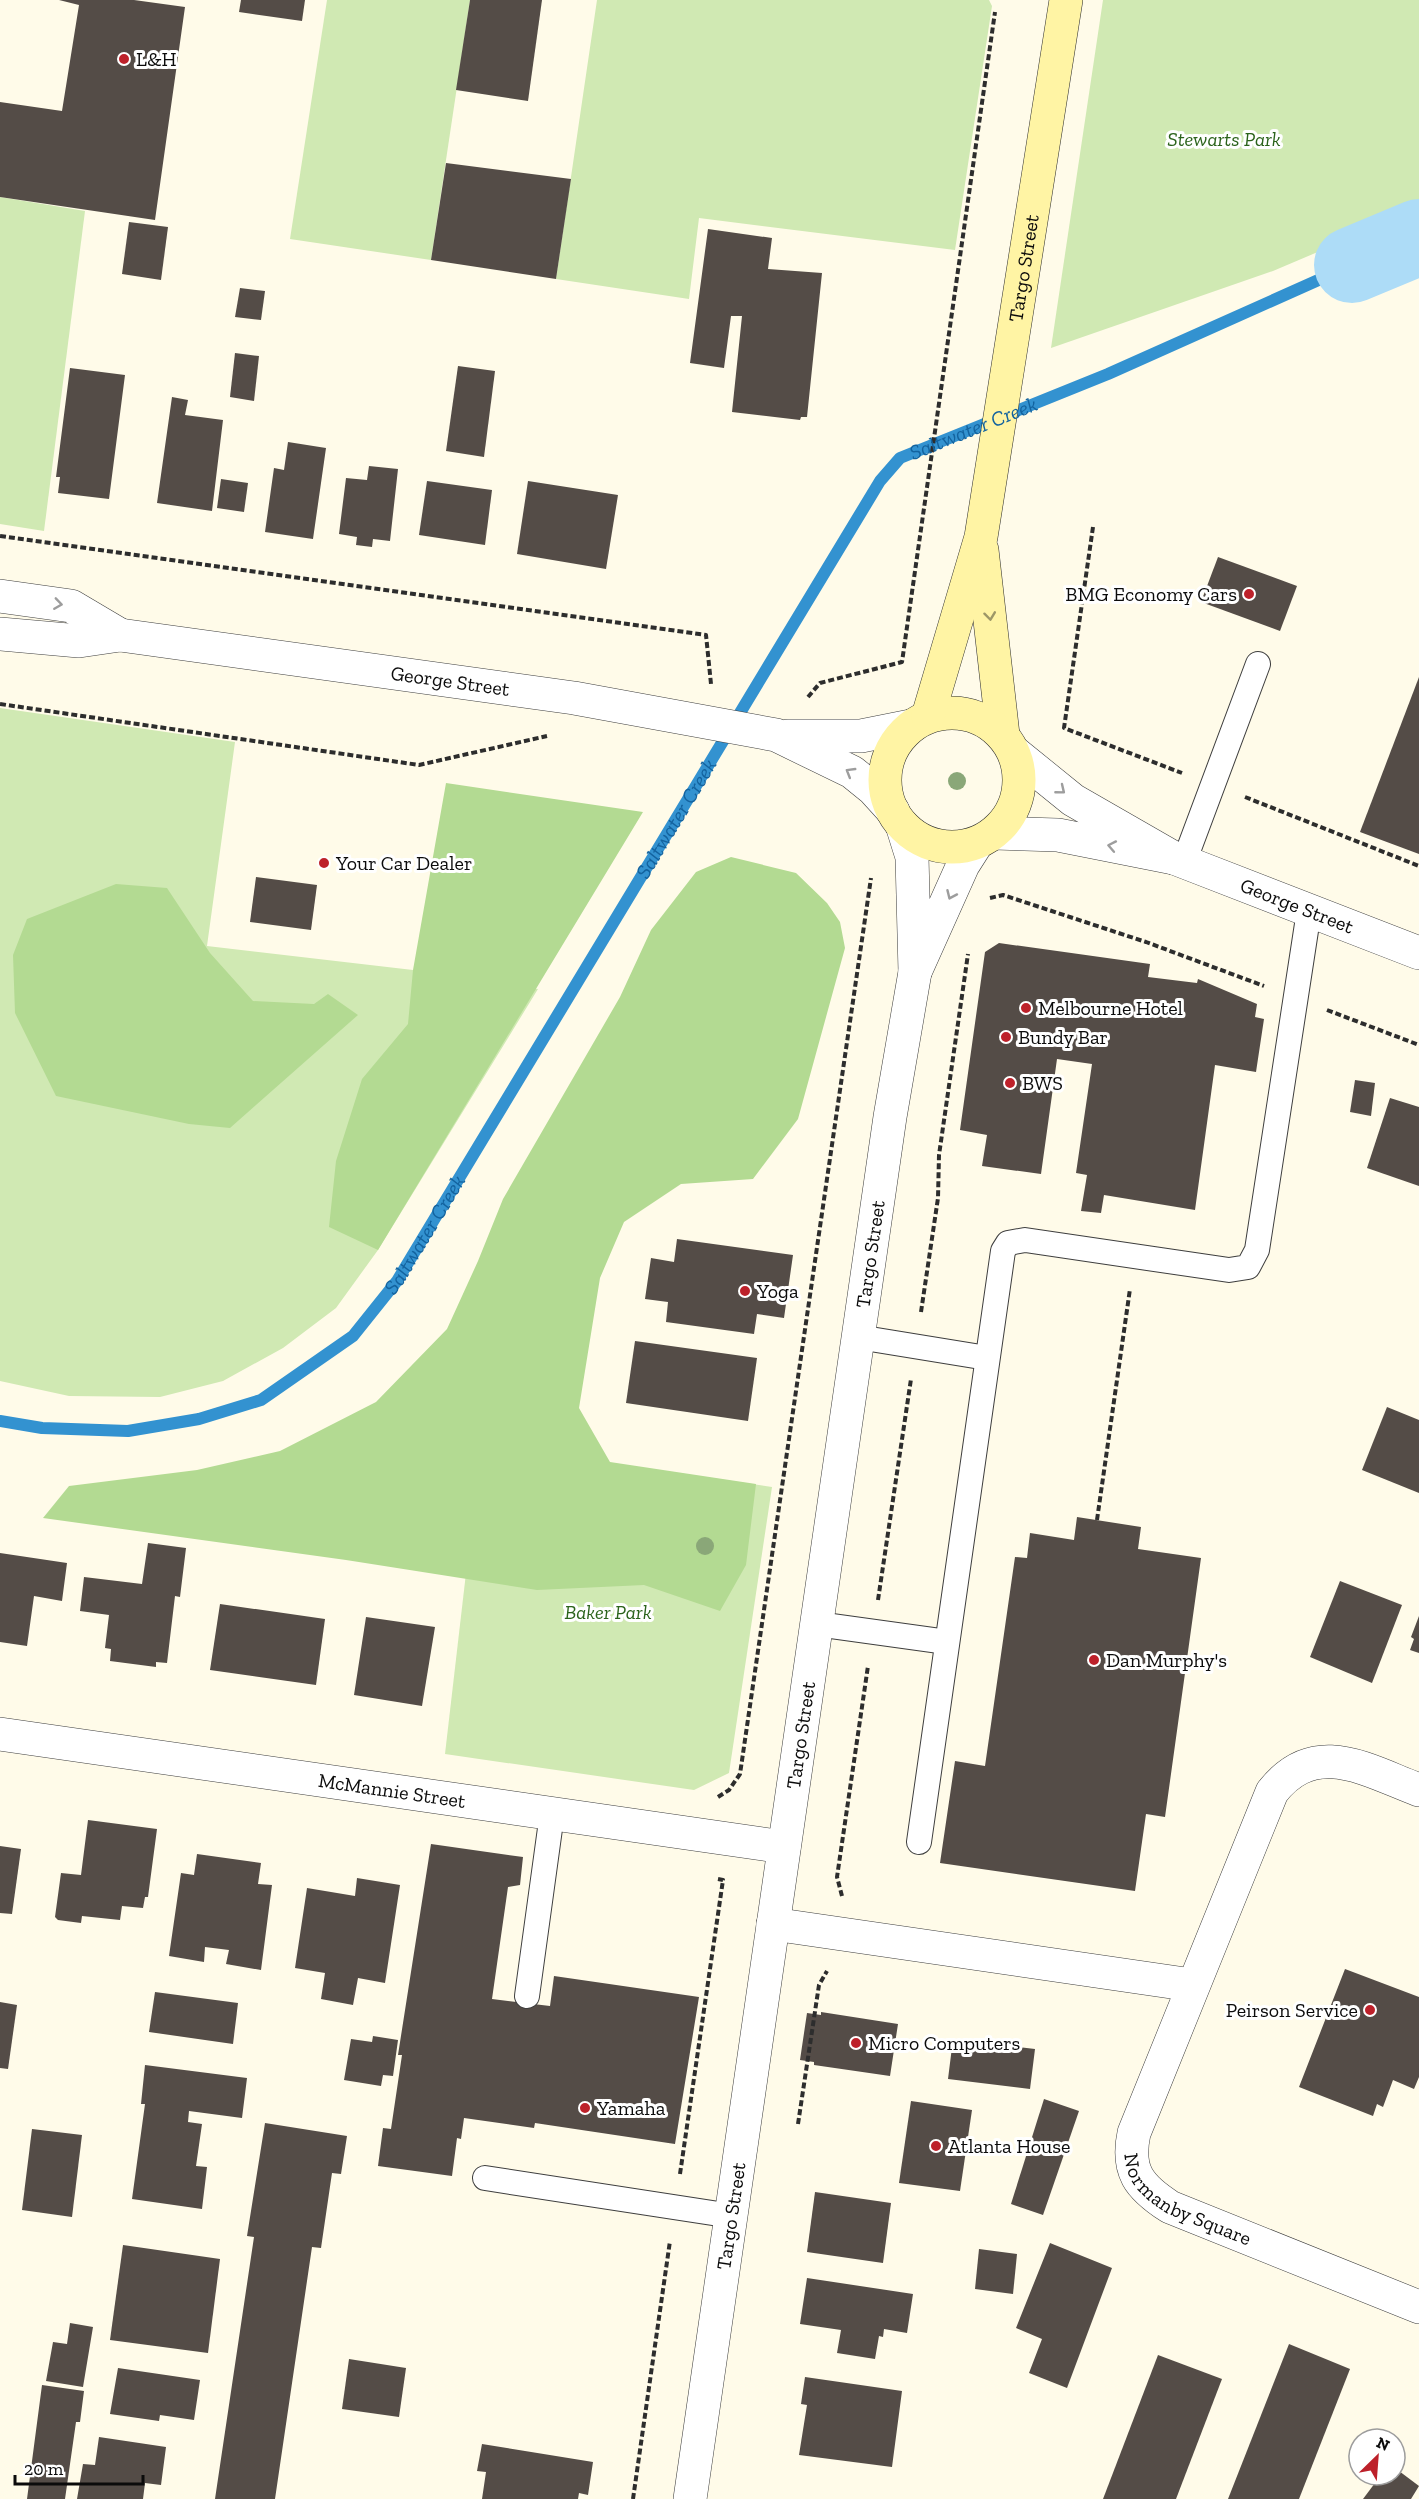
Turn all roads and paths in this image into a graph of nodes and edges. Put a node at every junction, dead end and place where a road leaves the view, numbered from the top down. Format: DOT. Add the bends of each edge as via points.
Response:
graph roads {
  1 [pos="1066,0"];
  2 [pos="996,12"];
  3 [pos="982,527"];
  4 [pos="1093,527"];
  5 [pos="0,536"];
  6 [pos="0,596"];
  7 [pos="0,634"];
  8 [pos="120,635"];
  9 [pos="1258,664"];
  10 [pos="802,703"];
  11 [pos="0,704"];
  12 [pos="710,707"];
  13 [pos="919,721"];
  14 [pos="1064,728"];
  15 [pos="555,734"];
  16 [pos="778,736"];
  17 [pos="1009,744"];
  18 [pos="897,818"];
  19 [pos="986,838"];
  20 [pos="1179,860"];
  21 [pos="872,869"];
  22 [pos="985,899"];
  23 [pos="1310,911"];
  24 [pos="969,948"];
  25 [pos="1419,953"];
  26 [pos="915,972"];
  27 [pos="1296,998"];
  28 [pos="1419,1045"];
  29 [pos="1134,1256"];
  30 [pos="858,1337"];
  31 [pos="916,1346"];
  32 [pos="987,1358"];
  33 [pos="1097,1520"];
  34 [pos="817,1624"];
  35 [pos="873,1632"];
  36 [pos="947,1642"];
  37 [pos="0,1734"];
  38 [pos="1419,1790"];
  39 [pos="714,1800"];
  40 [pos="552,1814"];
  41 [pos="919,1842"];
  42 [pos="784,1847"];
  43 [pos="715,1879"];
  44 [pos="773,1924"];
  45 [pos="842,1934"];
  46 [pos="1192,1985"];
  47 [pos="526,1996"];
  48 [pos="798,2124"];
  49 [pos="485,2178"];
  50 [pos="675,2207"];
  51 [pos="732,2216"];
  52 [pos="1419,2307"];
  53 [pos="633,2499"];
  54 [pos="690,2499"];
  1 -- 3 [label="street, Targo Street"];
  2 -- 10 [label="path" via="902,662 820,683"];
  3 -- 13 [label="street, Targo Street"];
  3 -- 17 [label="street, Targo Street, one-way"];
  4 -- 14 [label="path"];
  5 -- 12 [label="path" via="706,635"];
  6 -- 8 [label="street, George Street, one-way" via="71,606"];
  7 -- 8 [label="street, George Street" via="79,641"];
  8 -- 12 [label="street, George Street" via="563,696"];
  9 -- 20 [label="lane"];
  11 -- 15 [label="path" via="419,765"];
  12 -- 16 [label="street, George Street"];
  13 -- 16 [label="street, George Street" via="861,736"];
  13 -- 17 [label="street" via="948,712 969,714 987,722"];
  13 -- 18 [label="street" via="898,739 889,756 886,793"];
  18 -- 16 [label="street, George Street, one-way" via="873,789 852,772"];
  17 -- 19 [label="street" via="1020,775 1019,796 1010,816"];
  17 -- 20 [label="street, George Street, one-way" via="1073,800"];
  18 -- 19 [label="street" via="918,838 937,845 957,848"];
  18 -- 26 [label="street, Targo Street" via="912,857"];
  20 -- 19 [label="street, George Street, one-way" via="1058,835"];
  19 -- 26 [label="street, Targo Street, one-way" via="963,865"];
  20 -- 23 [label="street, George Street"];
  21 -- 39 [label="path" via="740,1774 729,1790"];
  22 -- 27 [label="path" via="1003,895 1146,942"];
  23 -- 25 [label="street, George Street"];
  23 -- 27 [label="lane"];
  24 -- 31 [label="path"];
  26 -- 30 [label="street, Targo Street"];
  27 -- 28 [label="path"];
  27 -- 29 [label="lane" via="1254,1258 1240,1270"];
  29 -- 32 [label="lane" via="1025,1240 1008,1243 1001,1259"];
  29 -- 33 [label="path"];
  30 -- 31 [label="lane"];
  30 -- 34 [label="street, Targo Street"];
  31 -- 32 [label="lane"];
  31 -- 35 [label="path"];
  32 -- 36 [label="lane"];
  34 -- 35 [label="lane"];
  34 -- 42 [label="street, Targo Street"];
  35 -- 36 [label="lane"];
  35 -- 45 [label="path" via="837,1877 846,1910"];
  36 -- 41 [label="lane"];
  37 -- 40 [label="street, McMannie Street"];
  38 -- 46 [label="street, Normanby Square" via="1337,1761 1297,1767 1282,1779 1272,1792"];
  40 -- 42 [label="street, McMannie Street"];
  40 -- 47 [label="lane"];
  42 -- 44 [label="street, Targo Street"];
  43 -- 50 [label="path" via="723,1880"];
  44 -- 45 [label="street"];
  44 -- 51 [label="street, Targo Street"];
  45 -- 46 [label="street"];
  45 -- 48 [label="path" via="838,1958 819,1985"];
  46 -- 52 [label="street, Normanby Square" via="1134,2133 1133,2169 1140,2184 1170,2207"];
  49 -- 50 [label="lane"];
  50 -- 51 [label="lane"];
  50 -- 53 [label="path"];
  51 -- 54 [label="street, Targo Street"];
}
